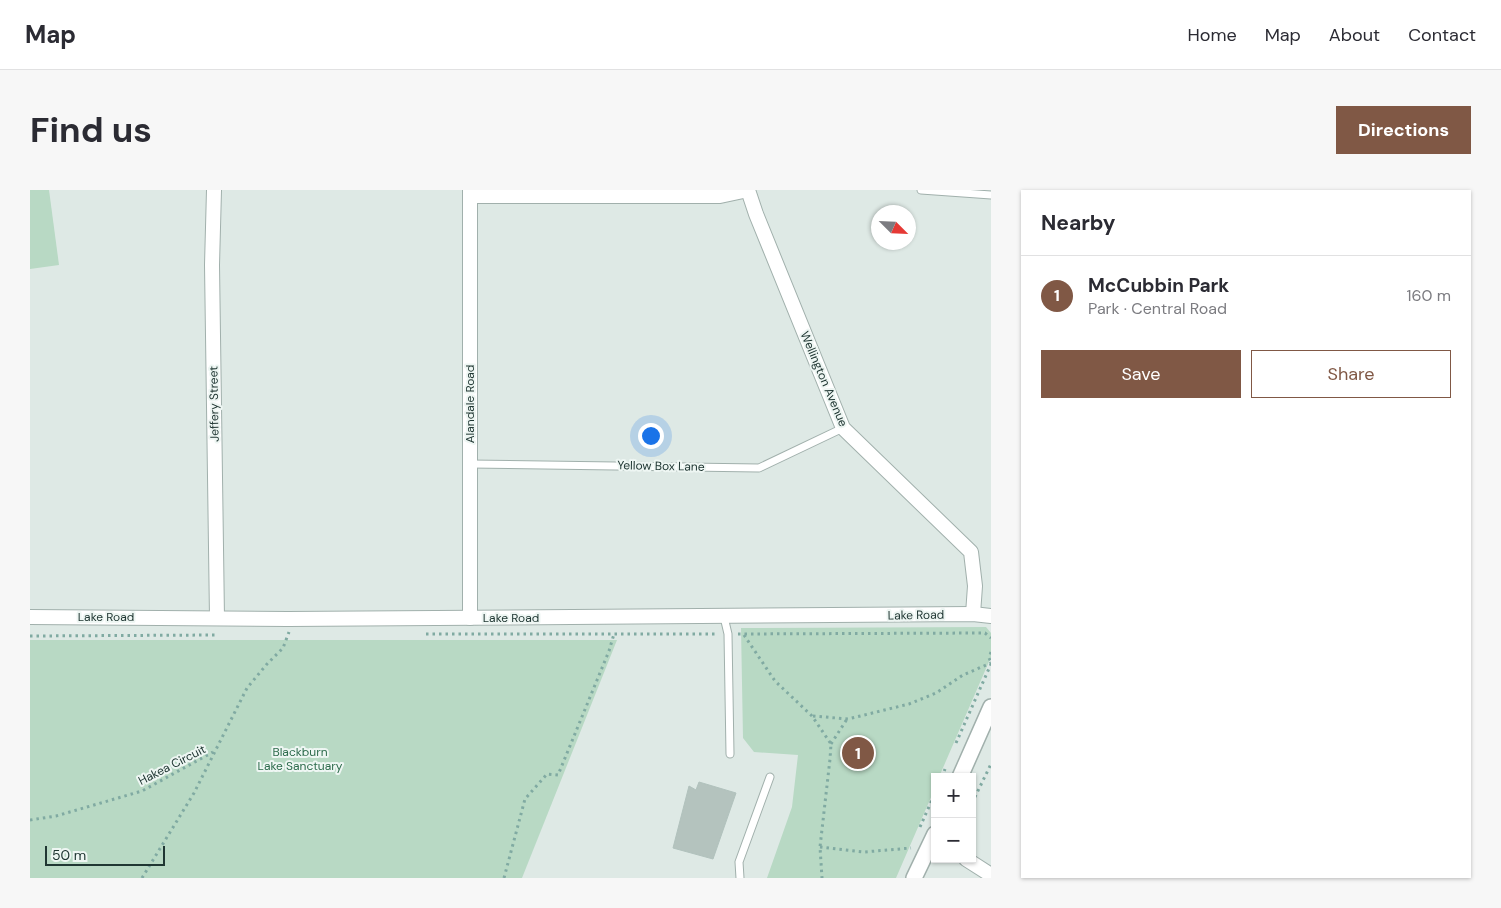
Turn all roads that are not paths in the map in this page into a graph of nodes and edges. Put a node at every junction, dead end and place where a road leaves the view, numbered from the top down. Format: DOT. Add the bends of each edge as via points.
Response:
graph roads {
  1 [pos="214,190"];
  2 [pos="748,190"];
  3 [pos="921,190"];
  4 [pos="470,193"];
  5 [pos="991,195"];
  6 [pos="844,428"];
  7 [pos="470,464"];
  8 [pos="973,614"];
  9 [pos="991,616"];
  10 [pos="30,617"];
  11 [pos="724,617"];
  12 [pos="217,618"];
  13 [pos="470,618"];
  14 [pos="991,707"];
  15 [pos="730,754"];
  16 [pos="962,773"];
  17 [pos="770,777"];
  18 [pos="931,843"];
  19 [pos="972,863"];
  20 [pos="991,875"];
  21 [pos="740,878"];
  22 [pos="914,878"];
  1 -- 12 [label="street, Jeffery Street" via="212,265"];
  2 -- 4 [label="street" via="720,196"];
  2 -- 6 [label="street, Wellington Avenue"];
  3 -- 5 [label="lane"];
  4 -- 7 [label="street, Alandale Road"];
  6 -- 7 [label="lane, Yellow Box Lane" via="759,468"];
  6 -- 8 [label="street, Wellington Avenue" via="971,552 975,586"];
  7 -- 13 [label="street, Alandale Road"];
  8 -- 9 [label="street, Lake Road"];
  8 -- 11 [label="street, Lake Road"];
  10 -- 12 [label="street, Lake Road"];
  11 -- 13 [label="street, Lake Road"];
  11 -- 15 [label="lane" via="728,634"];
  12 -- 13 [label="street, Lake Road"];
  14 -- 16 [label="street"];
  17 -- 21 [label="lane" via="739,862"];
  18 -- 22 [label="street"];
  19 -- 20 [label="street"];
}
